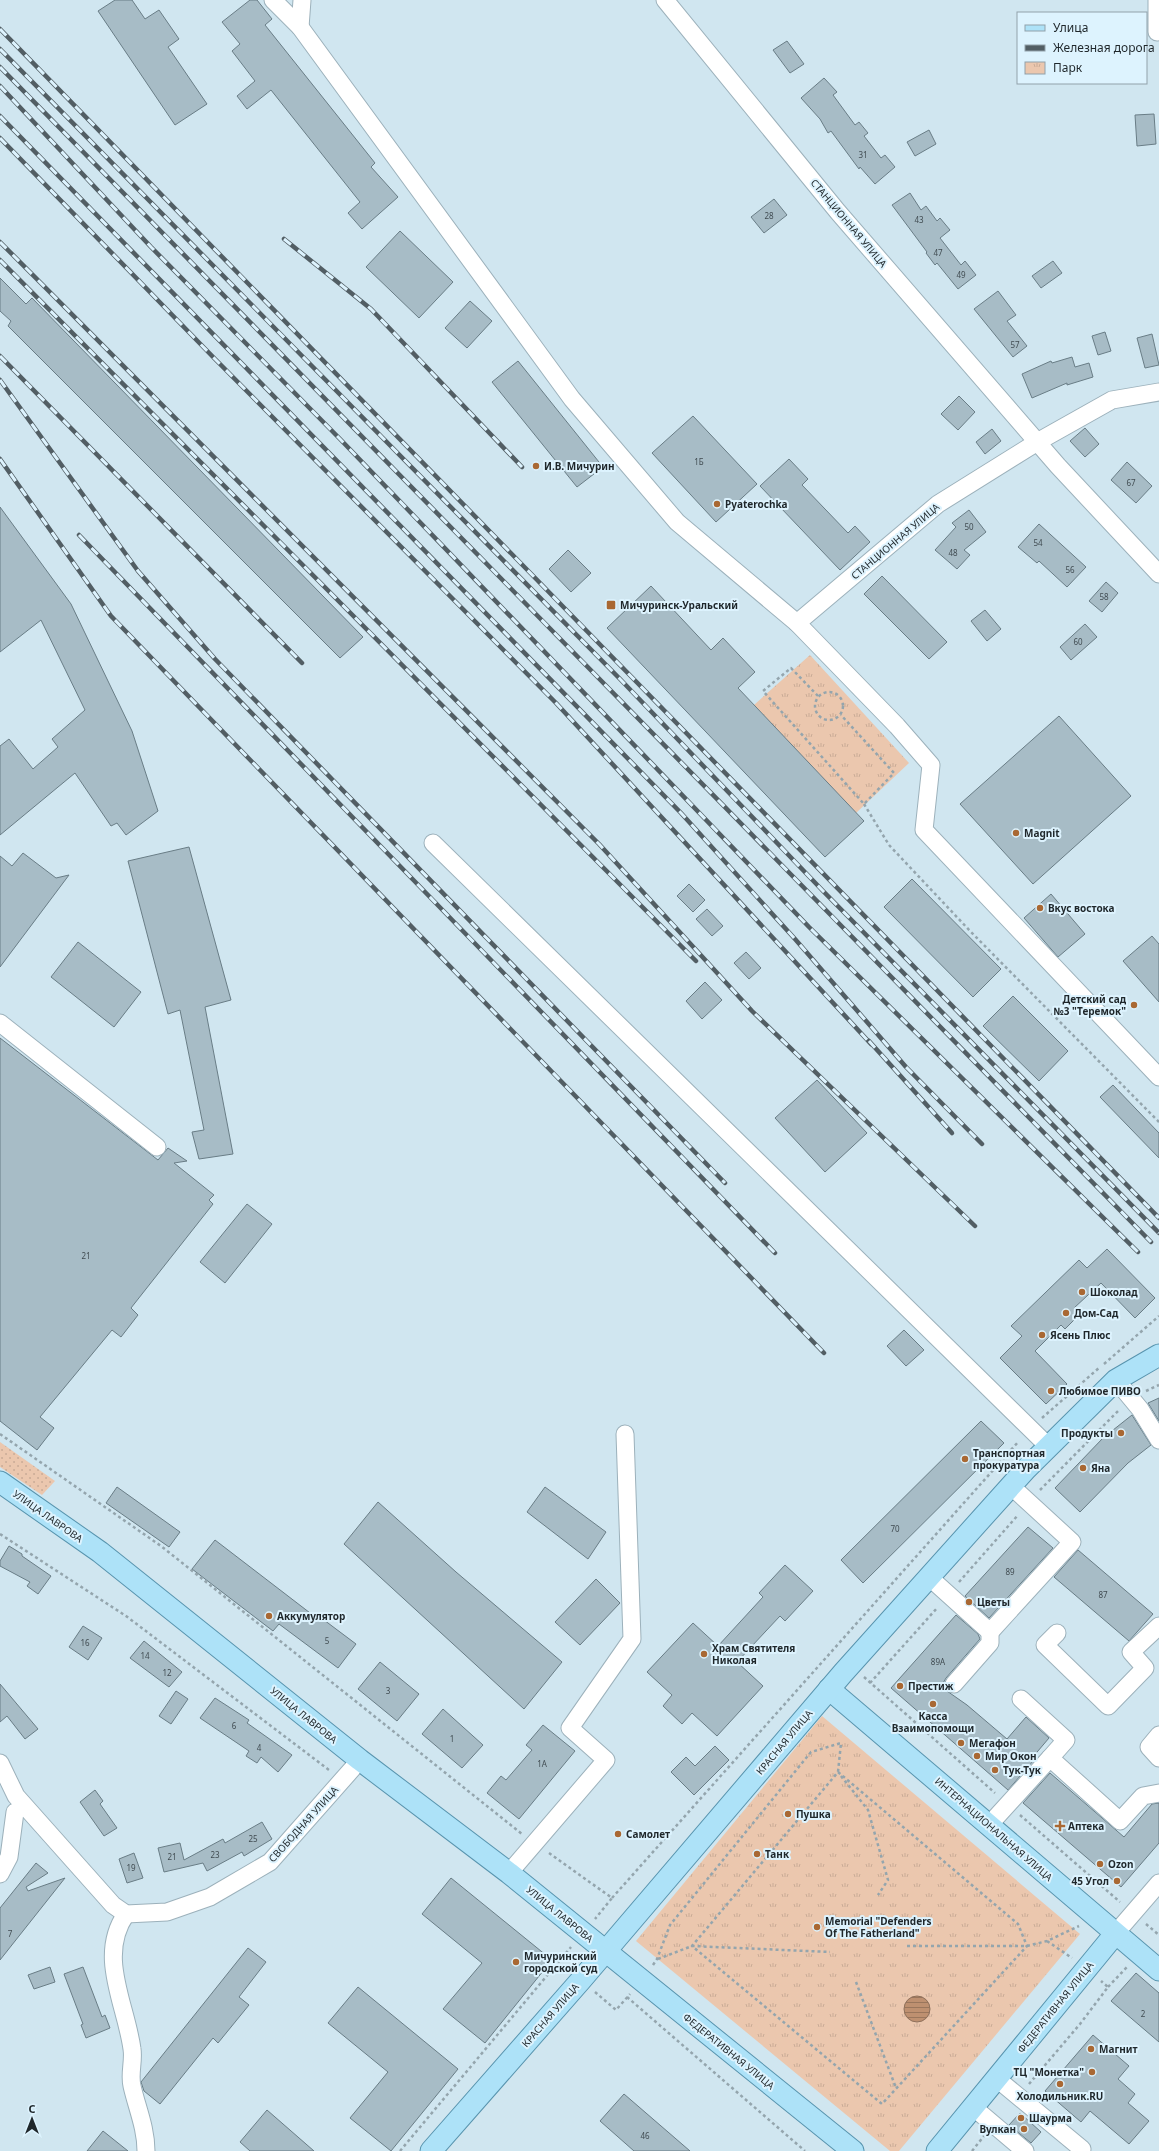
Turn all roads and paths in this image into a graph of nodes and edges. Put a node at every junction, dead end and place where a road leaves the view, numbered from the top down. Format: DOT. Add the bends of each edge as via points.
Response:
graph roads {
  1 [pos="273,0"];
  2 [pos="302,0"];
  3 [pos="665,0"];
  4 [pos="1157,0"];
  5 [pos="300,27"];
  6 [pos="1156,32"];
  7 [pos="1159,392"];
  8 [pos="1039,441"];
  9 [pos="1159,574"];
  10 [pos="797,623"];
  11 [pos="818,696"];
  12 [pos="841,715"];
  13 [pos="864,804"];
  14 [pos="433,843"];
  15 [pos="0,1023"];
  16 [pos="1159,1076"];
  17 [pos="1159,1122"];
  18 [pos="156,1147"];
  19 [pos="1159,1316"];
  20 [pos="1159,1355"];
  21 [pos="1116,1380"];
  22 [pos="1159,1385"];
  23 [pos="1131,1398"];
  24 [pos="1031,1429"];
  25 [pos="625,1434"];
  26 [pos="1159,1440"];
  27 [pos="1049,1447"];
  28 [pos="0,1482"];
  29 [pos="1011,1486"];
  30 [pos="1029,1503"];
  31 [pos="0,1534"];
  32 [pos="929,1577"];
  33 [pos="948,1594"];
  34 [pos="1159,1626"];
  35 [pos="990,1632"];
  36 [pos="1057,1632"];
  37 [pos="870,1683"];
  38 [pos="954,1684"];
  39 [pos="829,1689"];
  40 [pos="1021,1698"];
  41 [pos="1159,1735"];
  42 [pos="1050,1758"];
  43 [pos="1159,1758"];
  44 [pos="360,1760"];
  45 [pos="0,1763"];
  46 [pos="838,1772"];
  47 [pos="343,1780"];
  48 [pos="1159,1793"];
  49 [pos="13,1800"];
  50 [pos="989,1825"];
  51 [pos="0,1828"];
  52 [pos="509,1873"];
  53 [pos="0,1874"];
  54 [pos="1159,1883"];
  55 [pos="878,1895"];
  56 [pos="612,1898"];
  57 [pos="1092,1913"];
  58 [pos="126,1914"];
  59 [pos="1115,1934"];
  60 [pos="1047,1941"];
  61 [pos="692,1946"];
  62 [pos="907,1946"];
  63 [pos="1027,1946"];
  64 [pos="606,1951"];
  65 [pos="830,1952"];
  66 [pos="657,1959"];
  67 [pos="1130,1964"];
  68 [pos="1087,1968"];
  69 [pos="1159,1970"];
  70 [pos="581,1980"];
  71 [pos="642,1980"];
  72 [pos="856,1982"];
  73 [pos="1108,1987"];
  74 [pos="627,1997"];
  75 [pos="1080,2024"];
  76 [pos="996,2078"];
  77 [pos="896,2088"];
  78 [pos="974,2107"];
  79 [pos="1082,2149"];
  80 [pos="146,2151"];
  81 [pos="431,2151"];
  82 [pos="805,2151"];
  83 [pos="853,2151"];
  84 [pos="938,2151"];
  85 [pos="1025,2151"];
  1 -- 5 [label="street"];
  2 -- 5 [label="street"];
  3 -- 8 [label="street, СТАНЦИОННАЯ УЛИЦА" via="838,212"];
  4 -- 6 [label="street"];
  5 -- 10 [label="street" via="572,399 677,522"];
  7 -- 8 [label="street" via="1112,400"];
  8 -- 9 [label="street, СТАНЦИОННАЯ УЛИЦА" via="1058,466"];
  8 -- 10 [label="street, СТАНЦИОННАЯ УЛИЦА" via="938,504"];
  10 -- 16 [label="street" via="897,726 930,765 924,830"];
  11 -- 12 [label="path" via="827,692 838,694 844,707"];
  11 -- 12 [label="path" via="815,710 819,717 834,720"];
  11 -- 13 [label="path" via="791,668 763,691"];
  12 -- 13 [label="path" via="894,774"];
  13 -- 17 [label="path" via="889,844 976,937"];
  14 -- 24 [label="street"];
  15 -- 18 [label="street"];
  19 -- 24 [label="path"];
  20 -- 21 [label="main road, КРАСНАЯ УЛИЦА"];
  21 -- 23 [label="street"];
  21 -- 27 [label="main road, КРАСНАЯ УЛИЦА"];
  22 -- 23 [label="path"];
  23 -- 26 [label="street"];
  23 -- 30 [label="path"];
  24 -- 27 [label="street"];
  24 -- 56 [label="path"];
  25 -- 52 [label="street" via="632,1639 570,1728 606,1760"];
  27 -- 29 [label="main road, КРАСНАЯ УЛИЦА"];
  28 -- 44 [label="main road, УЛИЦА ЛАВРОВА" via="100,1552"];
  29 -- 30 [label="street"];
  29 -- 32 [label="main road, КРАСНАЯ УЛИЦА"];
  30 -- 33 [label="path"];
  30 -- 35 [label="street" via="1072,1542"];
  31 -- 47 [label="path" via="126,1616"];
  32 -- 33 [label="street"];
  32 -- 39 [label="main road, КРАСНАЯ УЛИЦА"];
  33 -- 35 [label="street"];
  33 -- 37 [label="path"];
  34 -- 36 [label="street" via="1130,1652 1145,1668 1108,1706 1045,1645"];
  35 -- 38 [label="street" via="990,1643"];
  39 -- 50 [label="main road, ИНТЕРНАЦИОНАЛЬНАЯ УЛИЦА"];
  39 -- 64 [label="main road, КРАСНАЯ УЛИЦА"];
  40 -- 42 [label="street" via="1066,1740"];
  41 -- 43 [label="street" via="1149,1746"];
  42 -- 48 [label="street" via="1120,1822 1143,1796"];
  42 -- 50 [label="street"];
  44 -- 47 [label="street, СВОБОДНАЯ УЛИЦА"];
  44 -- 52 [label="main road, УЛИЦА ЛАВРОВА"];
  45 -- 49 [label="street"];
  46 -- 55 [label="path" via="868,1810 888,1880"];
  46 -- 61 [label="path"];
  46 -- 63 [label="path" via="1018,1924"];
  46 -- 66 [label="path" via="841,1743 811,1752 670,1925"];
  47 -- 58 [label="street, СВОБОДНАЯ УЛИЦА" via="270,1862 210,1897 167,1912"];
  49 -- 51 [label="street"];
  49 -- 53 [label="street" via="9,1857"];
  49 -- 58 [label="street" via="113,1905"];
  50 -- 57 [label="main road, ИНТЕРНАЦИОНАЛЬНАЯ УЛИЦА"];
  52 -- 64 [label="main road, УЛИЦА ЛАВРОВА"];
  54 -- 59 [label="street, ФЕДЕРАТИВНАЯ УЛИЦА"];
  57 -- 59 [label="main road, ИНТЕРНАЦИОНАЛЬНАЯ УЛИЦА"];
  57 -- 60 [label="path" via="1076,1927"];
  58 -- 80 [label="street" via="117,1926 112,1967 133,2050 131,2084 146,2134"];
  59 -- 68 [label="main road, ФЕДЕРАТИВНАЯ УЛИЦА"];
  59 -- 69 [label="main road, ИНТЕРНАЦИОНАЛЬНАЯ УЛИЦА"];
  60 -- 63 [label="path"];
  60 -- 68 [label="path"];
  61 -- 65 [label="path"];
  61 -- 66 [label="path"];
  61 -- 77 [label="path" via="882,2104"];
  62 -- 63 [label="path"];
  63 -- 77 [label="path"];
  64 -- 70 [label="main road, КРАСНАЯ УЛИЦА"];
  64 -- 71 [label="main road, ФЕДЕРАТИВНАЯ УЛИЦА"];
  66 -- 71 [label="path"];
  67 -- 73 [label="path"];
  68 -- 73 [label="path"];
  68 -- 76 [label="main road, ФЕДЕРАТИВНАЯ УЛИЦА"];
  70 -- 74 [label="path" via="616,2010"];
  70 -- 81 [label="main road, КРАСНАЯ УЛИЦА"];
  71 -- 74 [label="path"];
  71 -- 83 [label="main road, ФЕДЕРАТИВНАЯ УЛИЦА"];
  72 -- 77 [label="path"];
  73 -- 75 [label="path"];
  74 -- 82 [label="path"];
  76 -- 78 [label="main road, ФЕДЕРАТИВНАЯ УЛИЦА"];
  76 -- 79 [label="street"];
  78 -- 84 [label="main road, ФЕДЕРАТИВНАЯ УЛИЦА"];
  78 -- 85 [label="street"];
}
